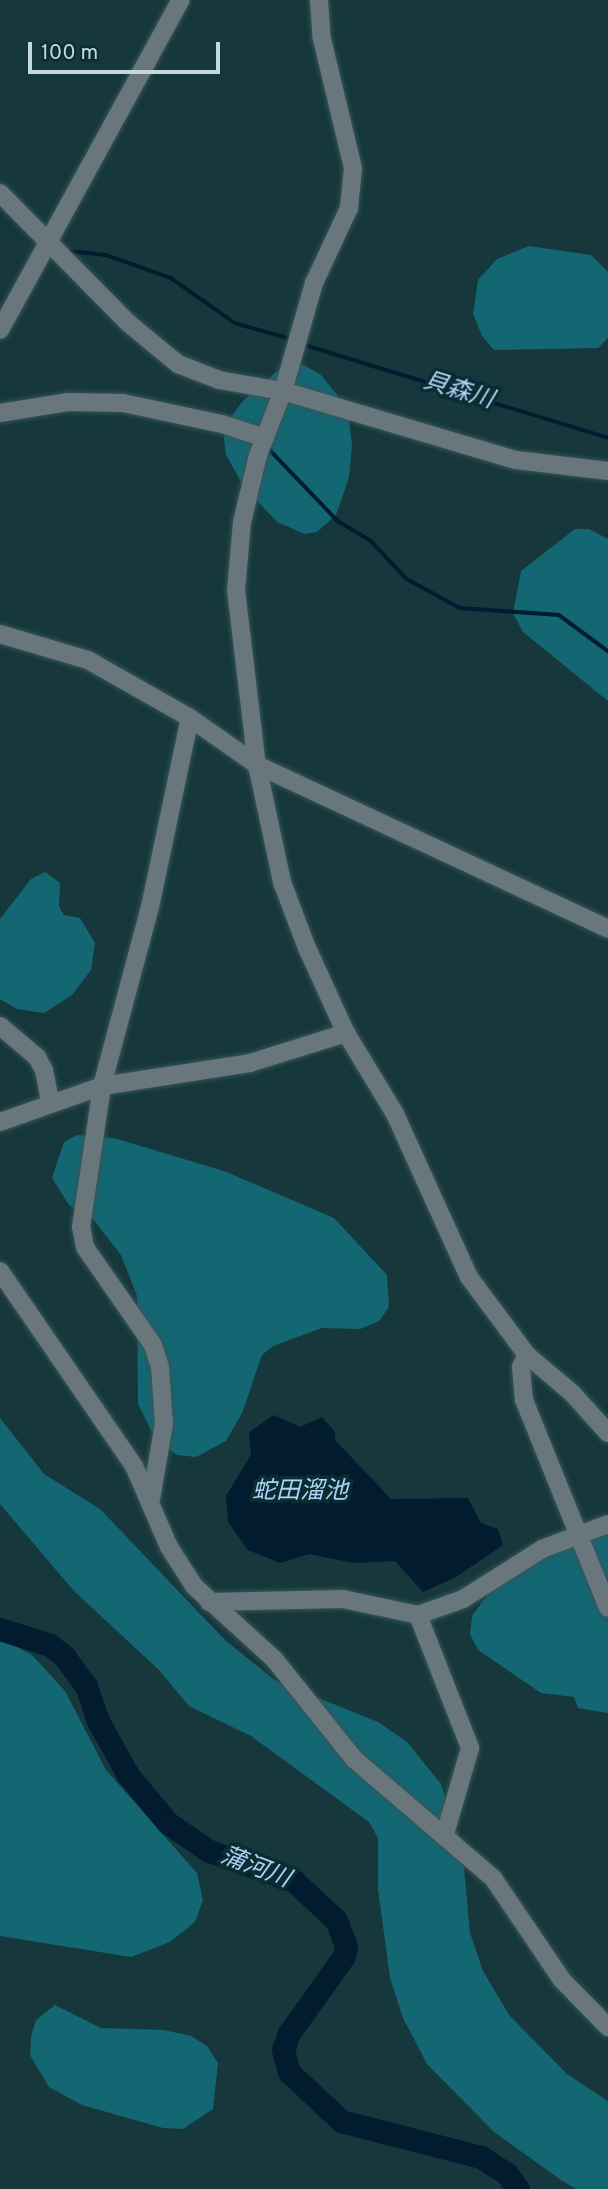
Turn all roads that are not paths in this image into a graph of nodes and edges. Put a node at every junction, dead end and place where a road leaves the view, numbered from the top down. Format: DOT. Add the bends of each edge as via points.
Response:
graph roads {
  1 [pos="181,0"];
  2 [pos="319,0"];
  3 [pos="0,193"];
  4 [pos="49,242"];
  5 [pos="0,330"];
  6 [pos="284,391"];
  7 [pos="0,413"];
  8 [pos="265,438"];
  9 [pos="608,471"];
  10 [pos="0,634"];
  11 [pos="190,718"];
  12 [pos="257,765"];
  13 [pos="608,929"];
  14 [pos="0,1026"];
  15 [pos="346,1033"];
  16 [pos="102,1086"];
  17 [pos="50,1101"];
  18 [pos="0,1122"];
  19 [pos="0,1271"];
  20 [pos="527,1355"];
  21 [pos="608,1433"];
  22 [pos="151,1499"];
  23 [pos="608,1524"];
  24 [pos="580,1537"];
  25 [pos="209,1602"];
  26 [pos="608,1608"];
  27 [pos="418,1615"];
  28 [pos="445,1834"];
  29 [pos="608,2027"];
  1 -- 4 [label="street"];
  2 -- 6 [label="street" via="322,39 353,168 349,208 314,284"];
  3 -- 4 [label="street"];
  4 -- 5 [label="street"];
  4 -- 6 [label="street" via="127,322 177,364 219,380"];
  6 -- 8 [label="street"];
  6 -- 9 [label="street" via="516,460"];
  7 -- 8 [label="street" via="67,402 123,403"];
  8 -- 12 [label="street" via="235,561"];
  10 -- 11 [label="street" via="88,660"];
  11 -- 12 [label="street"];
  11 -- 16 [label="street" via="150,908"];
  12 -- 13 [label="street"];
  12 -- 15 [label="street" via="282,882"];
  14 -- 17 [label="street" via="37,1057"];
  15 -- 16 [label="street" via="250,1063"];
  15 -- 20 [label="street" via="395,1114 469,1277"];
  16 -- 17 [label="street"];
  16 -- 22 [label="street" via="80,1227 85,1247 153,1345 160,1367 164,1424"];
  17 -- 18 [label="street"];
  19 -- 22 [label="street" via="104,1420"];
  20 -- 21 [label="street" via="572,1393"];
  20 -- 24 [label="street" via="521,1367 524,1399"];
  22 -- 25 [label="street" via="179,1566"];
  23 -- 24 [label="street"];
  24 -- 26 [label="street"];
  24 -- 27 [label="street" via="542,1549 463,1599"];
  25 -- 27 [label="street" via="343,1599"];
  25 -- 28 [label="street" via="274,1659 354,1759"];
  27 -- 28 [label="street" via="470,1748"];
  28 -- 29 [label="street" via="493,1878 562,1980"];
}
